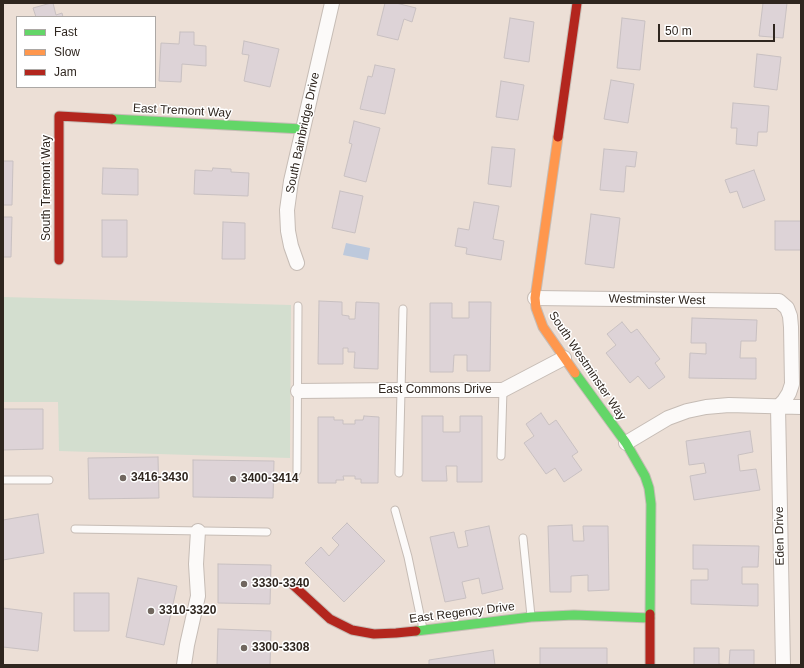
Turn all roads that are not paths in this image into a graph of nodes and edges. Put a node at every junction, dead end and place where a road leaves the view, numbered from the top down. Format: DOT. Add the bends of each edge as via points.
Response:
graph roads {
  1 [pos="332,3"];
  2 [pos="577,3"];
  3 [pos="59,116"];
  4 [pos="302,129"];
  5 [pos="59,260"];
  6 [pos="297,263"];
  7 [pos="535,298"];
  8 [pos="298,306"];
  9 [pos="403,309"];
  10 [pos="564,358"];
  11 [pos="401,390"];
  12 [pos="503,390"];
  13 [pos="298,391"];
  14 [pos="778,407"];
  15 [pos="801,407"];
  16 [pos="626,444"];
  17 [pos="502,456"];
  18 [pos="297,471"];
  19 [pos="399,473"];
  20 [pos="3,480"];
  21 [pos="49,480"];
  22 [pos="395,510"];
  23 [pos="75,529"];
  24 [pos="198,532"];
  25 [pos="267,532"];
  26 [pos="523,538"];
  27 [pos="293,586"];
  28 [pos="531,617"];
  29 [pos="650,618"];
  30 [pos="423,629"];
  31 [pos="184,665"];
  32 [pos="650,665"];
  33 [pos="783,665"];
  1 -- 4 [label="street, South Bainbridge Drive"];
  2 -- 7 [label="street, South Westminster Way"];
  3 -- 4 [label="street, East Tremont Way"];
  3 -- 5 [label="street, South Tremont Way"];
  4 -- 6 [label="street, South Bainbridge Drive" via="287,210 288,231"];
  7 -- 10 [label="street, South Westminster Way" via="543,327"];
  7 -- 14 [label="street, Westminster West" via="779,301 787,308 790,316 792,384 789,394"];
  8 -- 13 [label="lane"];
  9 -- 11 [label="lane"];
  10 -- 12 [label="street, East Commons Drive"];
  10 -- 16 [label="street, South Westminster Way"];
  11 -- 12 [label="street, East Commons Drive"];
  11 -- 13 [label="street, East Commons Drive"];
  11 -- 19 [label="lane"];
  12 -- 17 [label="lane"];
  13 -- 18 [label="lane"];
  14 -- 15 [label="street"];
  14 -- 16 [label="street" via="729,405 687,411 668,418"];
  14 -- 33 [label="street, Eden Drive"];
  16 -- 29 [label="street, South Westminster Way" via="645,476 651,504"];
  20 -- 21 [label="lane"];
  22 -- 30 [label="lane"];
  23 -- 24 [label="lane"];
  24 -- 25 [label="lane"];
  24 -- 31 [label="street" via="198,596"];
  26 -- 28 [label="lane"];
  27 -- 30 [label="street, East Regency Drive" via="330,619 352,630 374,634"];
  28 -- 29 [label="street, East Regency Drive" via="574,615"];
  28 -- 30 [label="street, East Regency Drive"];
  29 -- 32 [label="street, South Westminster Way"];
}
